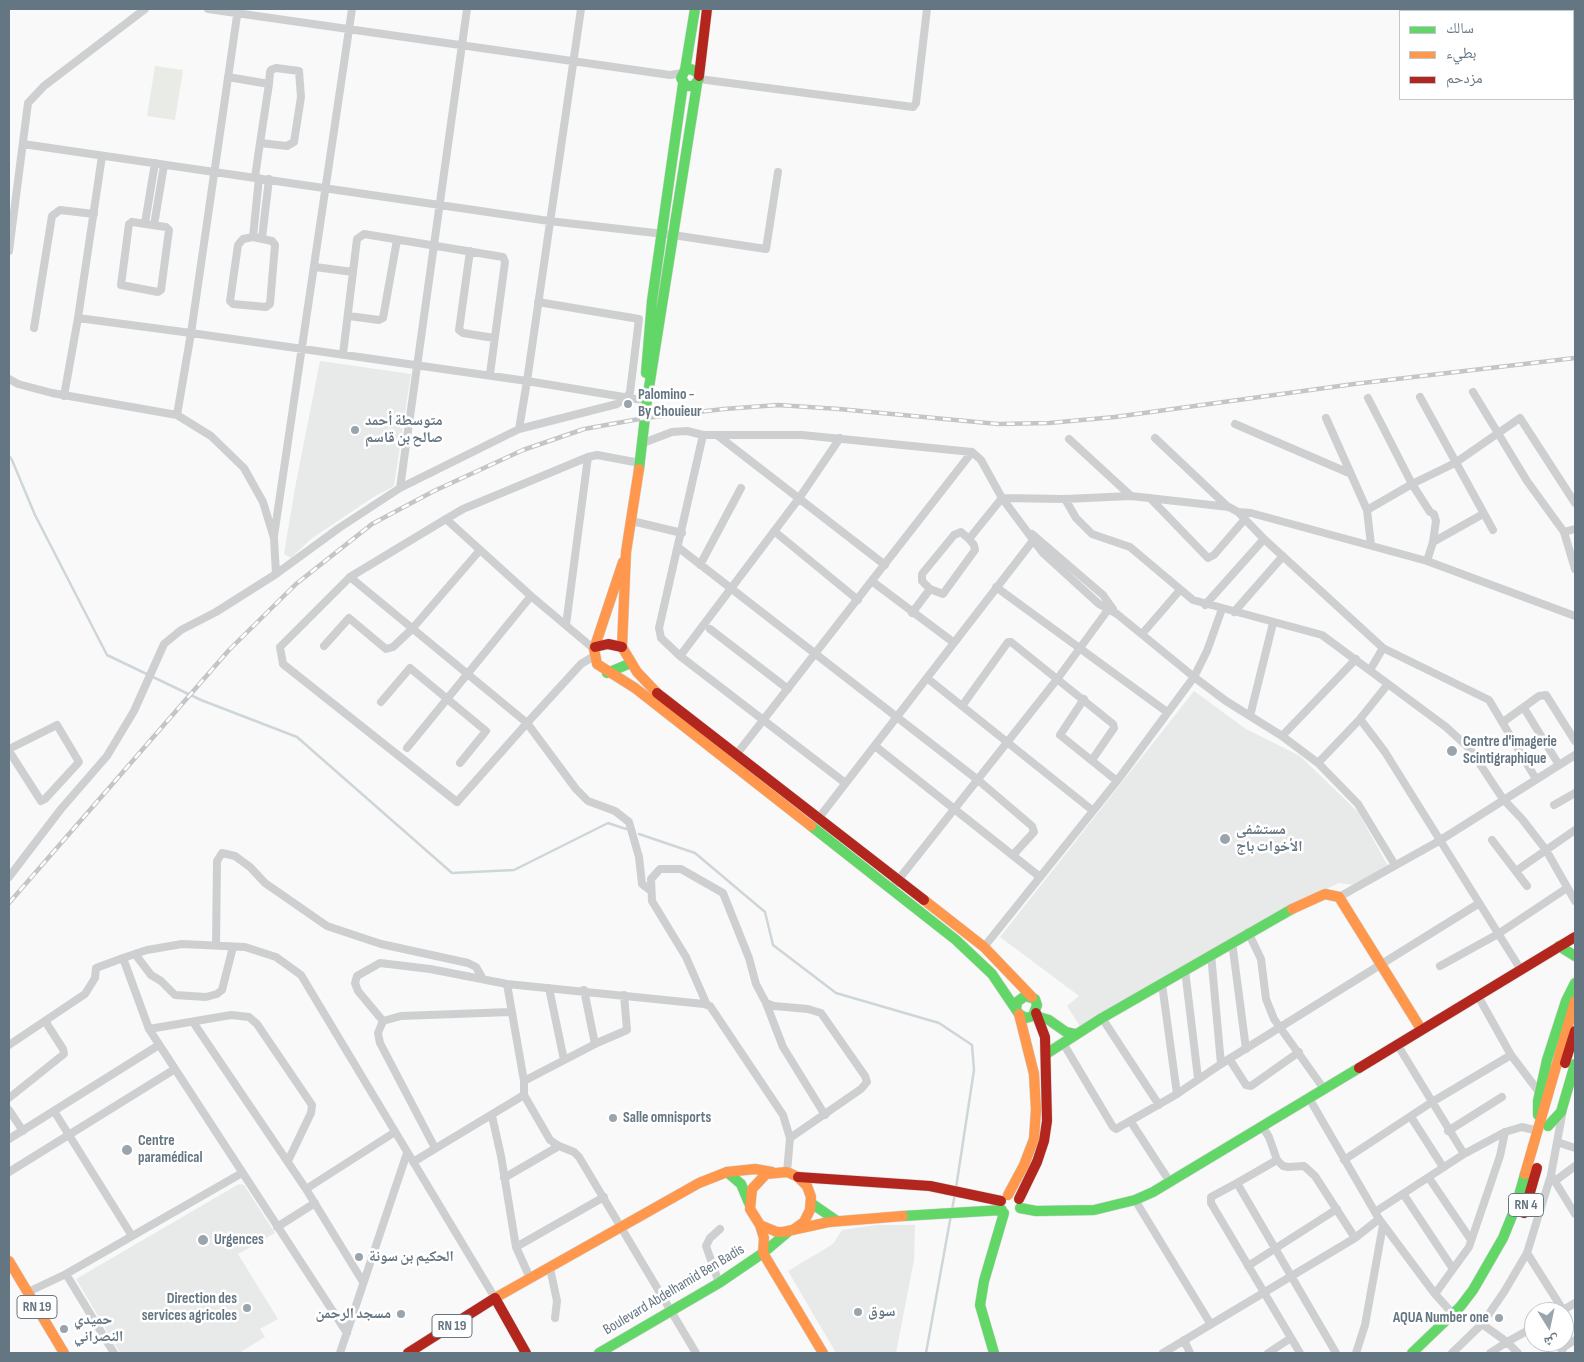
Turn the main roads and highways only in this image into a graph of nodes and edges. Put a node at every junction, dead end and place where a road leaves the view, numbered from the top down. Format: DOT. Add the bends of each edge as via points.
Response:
graph roads {
  1 [pos="695,9"];
  2 [pos="707,9"];
  3 [pos="683,77"];
  4 [pos="698,79"];
  5 [pos="656,320"];
  6 [pos="640,463"];
  7 [pos="626,552"];
  8 [pos="622,647"];
  9 [pos="594,651"];
  10 [pos="630,662"];
  11 [pos="607,673"];
  12 [pos="1575,938"];
  13 [pos="1559,946"];
  14 [pos="1575,956"];
  15 [pos="1575,983"];
  16 [pos="1032,997"];
  17 [pos="1575,1001"];
  18 [pos="1017,1012"];
  19 [pos="1037,1015"];
  20 [pos="1421,1030"];
  21 [pos="1575,1031"];
  22 [pos="1075,1034"];
  23 [pos="1046,1054"];
  24 [pos="1575,1064"];
  25 [pos="1542,1127"];
  26 [pos="727,1172"];
  27 [pos="773,1172"];
  28 [pos="798,1176"];
  29 [pos="749,1203"];
  30 [pos="811,1204"];
  31 [pos="1020,1204"];
  32 [pos="1004,1205"];
  33 [pos="838,1222"];
  34 [pos="760,1225"];
  35 [pos="791,1230"];
  36 [pos="763,1253"];
  37 [pos="10,1264"];
  38 [pos="495,1298"];
  39 [pos="64,1353"];
  40 [pos="408,1353"];
  41 [pos="526,1353"];
  42 [pos="599,1353"];
  43 [pos="823,1353"];
  44 [pos="994,1353"];
  45 [pos="1412,1353"];
  46 [pos="1426,1353"];
  1 -- 3 [label="main road"];
  2 -- 4 [label="main road"];
  3 -- 4 [label="main road" via="689,87"];
  3 -- 4 [label="main road" via="693,69"];
  3 -- 5 [label="main road" via="662,234"];
  4 -- 5 [label="main road"];
  5 -- 6 [label="main road"];
  5 -- 6 [label="main road" via="637,443"];
  6 -- 7 [label="main road"];
  7 -- 8 [label="main road" via="620,632"];
  7 -- 9 [label="main road"];
  8 -- 9 [label="main road" via="608,644"];
  8 -- 10 [label="main road"];
  9 -- 11 [label="main road" via="597,664"];
  10 -- 11 [label="main road"];
  10 -- 16 [label="main road" via="658,693 984,947"];
  11 -- 18 [label="main road" via="634,688 980,961"];
  12 -- 13 [label="main road"];
  13 -- 14 [label="main road"];
  13 -- 20 [label="main road"];
  15 -- 25 [label="main road" via="1546,1060 1537,1106"];
  16 -- 18 [label="main road" via="1022,997 1017,1002"];
  16 -- 19 [label="main road" via="1038,1005"];
  17 -- 25 [label="main road, RN 4" via="1562,1040"];
  18 -- 19 [label="main road" via="1030,1018"];
  18 -- 32 [label="main road" via="1034,1074 1036,1110 1034,1139"];
  19 -- 22 [label="main road"];
  19 -- 23 [label="main road" via="1045,1037"];
  20 -- 22 [label="main road" via="1339,897 1331,894 1319,896 1248,932"];
  20 -- 31 [label="main road" via="1135,1200 1094,1210 1036,1212"];
  21 -- 25 [label="main road, RN 4"];
  22 -- 23 [label="main road"];
  23 -- 31 [label="main road" via="1047,1121 1044,1141"];
  24 -- 25 [label="main road" via="1563,1106"];
  25 -- 45 [label="main road, RN 4" via="1503,1238 1473,1290"];
  25 -- 46 [label="main road, RN 4" via="1524,1211 1507,1249 1467,1312"];
  26 -- 27 [label="main road" via="755,1169"];
  26 -- 29 [label="main road" via="741,1184"];
  26 -- 38 [label="main road" via="699,1184"];
  27 -- 28 [label="main road"];
  27 -- 29 [label="main road" via="756,1183"];
  28 -- 30 [label="main road" via="807,1186"];
  28 -- 32 [label="main road" via="930,1186"];
  29 -- 34 [label="main road" via="752,1215"];
  30 -- 33 [label="main road"];
  30 -- 35 [label="main road" via="808,1216"];
  31 -- 32 [label="main road" via="1014,1195"];
  31 -- 32 [label="main road" via="1013,1215"];
  32 -- 33 [label="main road" via="987,1212"];
  32 -- 44 [label="main road" via="980,1306"];
  33 -- 35 [label="main road"];
  34 -- 35 [label="main road" via="777,1232"];
  34 -- 36 [label="main road" via="765,1246"];
  35 -- 36 [label="main road, Boulevard Abdelhamid Ben Badis"];
  36 -- 42 [label="main road, Boulevard Abdelhamid Ben Badis"];
  36 -- 43 [label="main road"];
  37 -- 39 [label="main road, RN 19"];
  38 -- 40 [label="main road, RN 19"];
  38 -- 41 [label="main road"];
}
